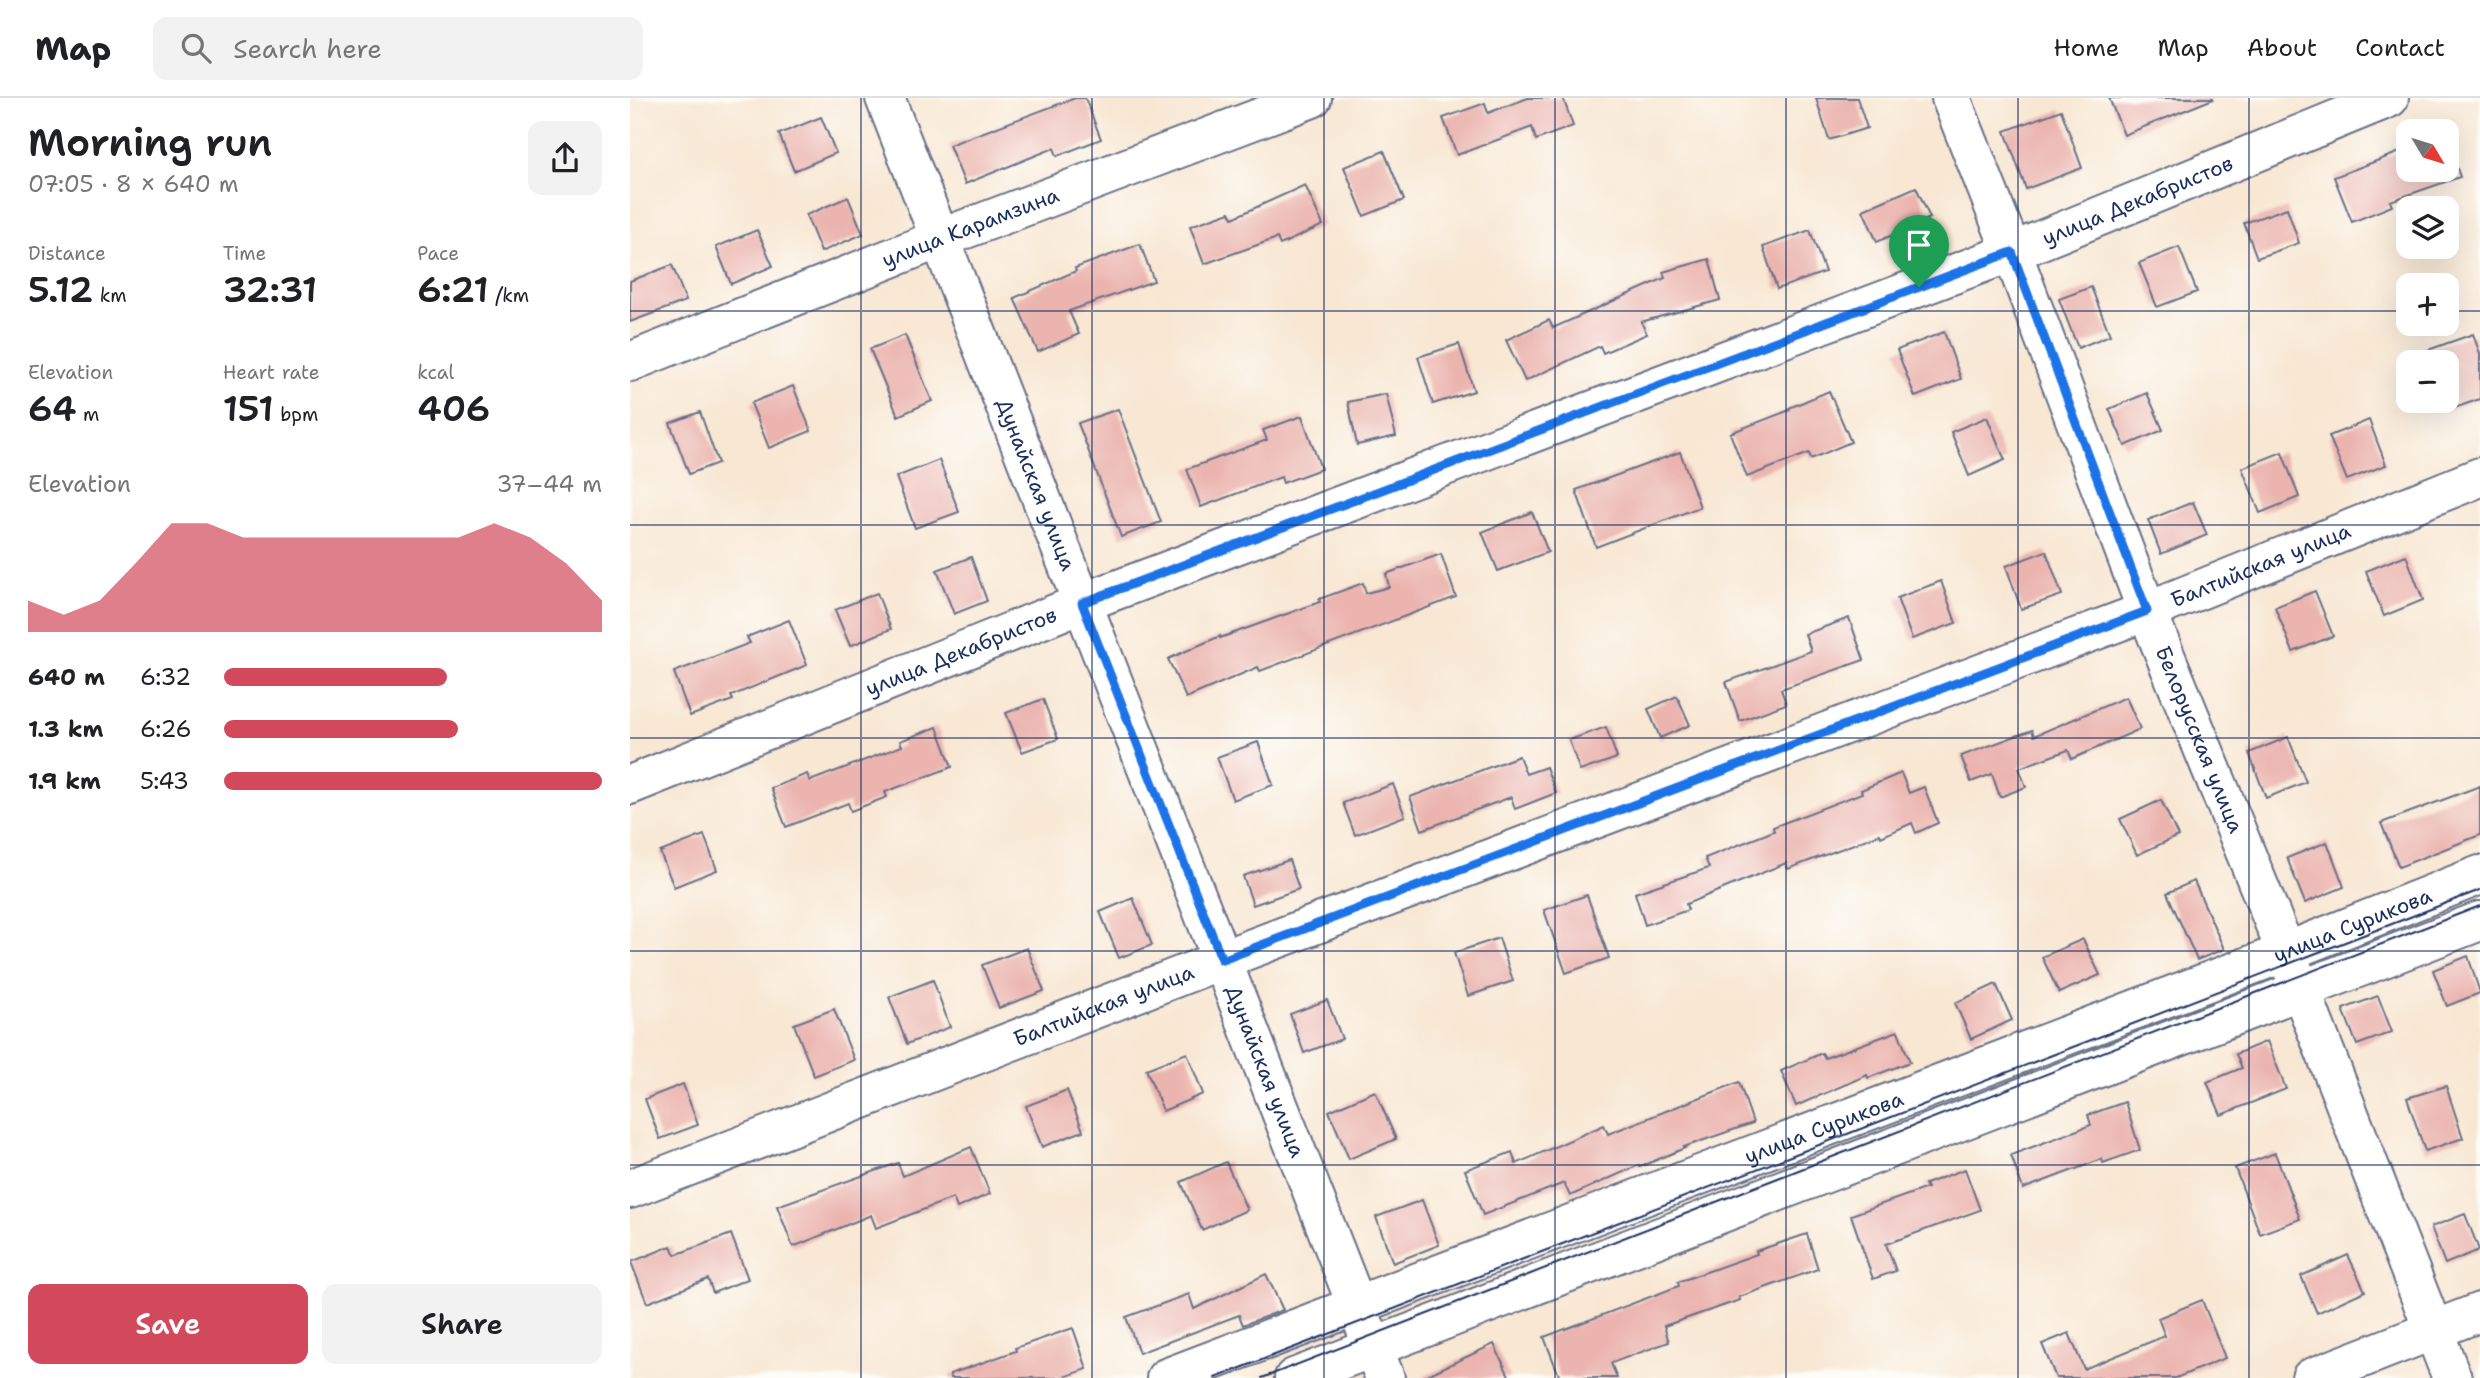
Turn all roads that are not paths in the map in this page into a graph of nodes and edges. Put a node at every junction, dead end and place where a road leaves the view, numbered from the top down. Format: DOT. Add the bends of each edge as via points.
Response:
graph roads {
  1 [pos="885,98"];
  2 [pos="1312,98"];
  3 [pos="1951,98"];
  4 [pos="2389,98"];
  5 [pos="939,239"];
  6 [pos="2012,252"];
  7 [pos="630,362"];
  8 [pos="2480,477"];
  9 [pos="1082,603"];
  10 [pos="2147,611"];
  11 [pos="630,785"];
  12 [pos="2480,875"];
  13 [pos="2480,921"];
  14 [pos="2286,952"];
  15 [pos="1222,960"];
  16 [pos="2300,992"];
  17 [pos="635,1178"];
  18 [pos="1358,1304"];
  19 [pos="2480,1312"];
  20 [pos="2433,1331"];
  21 [pos="1379,1363"];
  22 [pos="1166,1378"];
  23 [pos="1294,1378"];
  24 [pos="2311,1378"];
  25 [pos="2452,1378"];
  1 -- 5 [label="street, Дунайская улица"];
  2 -- 5 [label="street, улица Карамзина"];
  3 -- 6 [label="street, Белорусская улица"];
  4 -- 6 [label="street, улица Декабристов"];
  5 -- 7 [label="street, улица Карамзина"];
  5 -- 9 [label="street, Дунайская улица"];
  6 -- 9 [label="street, улица Декабристов"];
  6 -- 10 [label="street, Белорусская улица"];
  8 -- 10 [label="street, Балтийская улица"];
  9 -- 11 [label="street, улица Декабристов"];
  9 -- 15 [label="street, Дунайская улица"];
  10 -- 14 [label="street, Белорусская улица"];
  10 -- 15 [label="street, Балтийская улица"];
  12 -- 14 [label="street, улица Сурикова"];
  13 -- 16 [label="street, улица Сурикова"];
  14 -- 16 [label="street, Белорусская улица"];
  14 -- 18 [label="street, улица Сурикова"];
  15 -- 17 [label="street, Балтийская улица"];
  15 -- 18 [label="street, Дунайская улица"];
  16 -- 20 [label="street, Белорусская улица"];
  16 -- 21 [label="street, улица Сурикова"];
  18 -- 21 [label="street, Дунайская улица"];
  18 -- 22 [label="street, улица Сурикова"];
  19 -- 20 [label="street"];
  20 -- 24 [label="street"];
  20 -- 25 [label="street, Белорусская улица"];
  21 -- 23 [label="street, улица Сурикова"];
}
